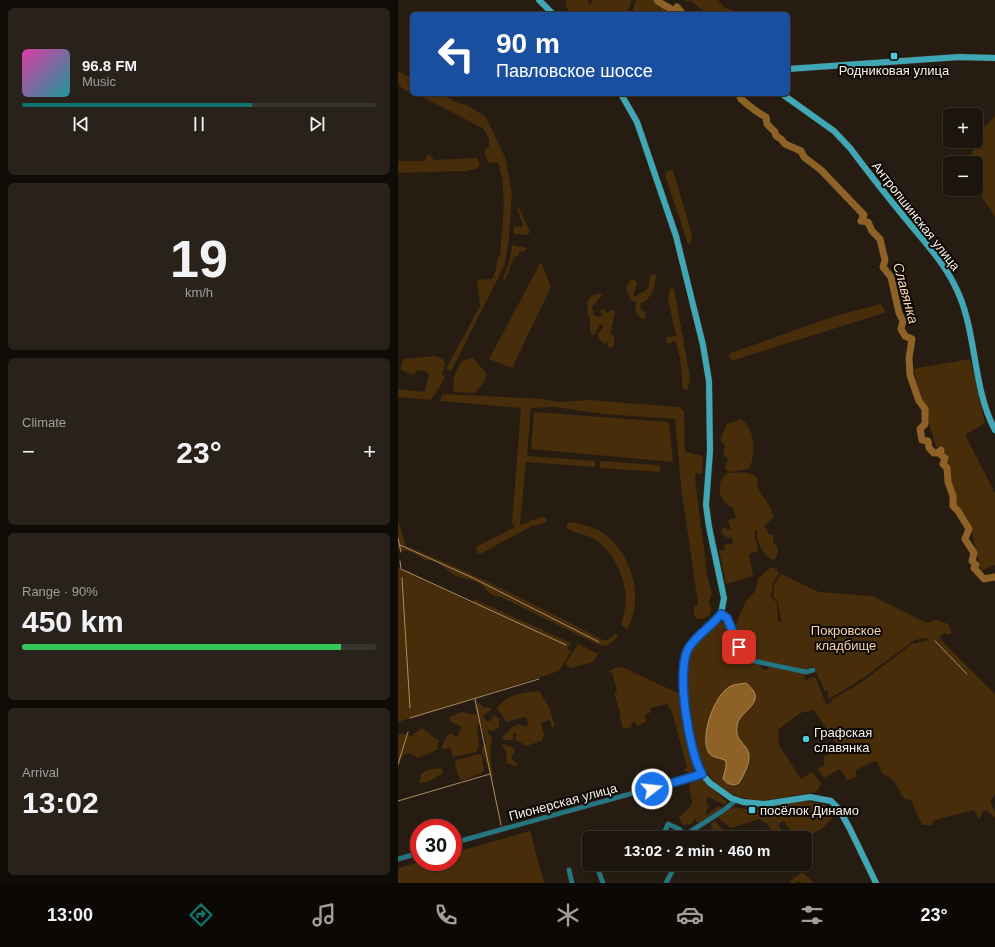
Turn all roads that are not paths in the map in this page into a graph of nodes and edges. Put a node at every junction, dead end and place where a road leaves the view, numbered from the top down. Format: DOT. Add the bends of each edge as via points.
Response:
graph roads {
  1 [pos="539,0"];
  2 [pos="551,12"];
  3 [pos="995,58"];
  4 [pos="790,69"];
  5 [pos="622,96"];
  6 [pos="785,96"];
  7 [pos="995,430"];
  8 [pos="721,614"];
  9 [pos="813,670"];
  10 [pos="702,774"];
  11 [pos="736,800"];
  12 [pos="665,831"];
  13 [pos="681,831"];
  14 [pos="694,831"];
  15 [pos="462,841"];
  16 [pos="410,855"];
  17 [pos="398,858"];
  18 [pos="569,870"];
  19 [pos="599,871"];
  20 [pos="672,871"];
  21 [pos="572,883"];
  22 [pos="603,883"];
  23 [pos="666,883"];
  24 [pos="876,883"];
  1 -- 2 [label="main road"];
  3 -- 4 [label="main road" via="959,57"];
  5 -- 8 [label="main road" via="637,122 676,236 704,345 710,416 706,505 708,527 723,589 724,606"];
  6 -- 7 [label="main road, Антропшинская улица" via="834,131 850,148 955,284 971,338 974,364 987,414"];
  8 -- 9 [label="street" via="727,618 743,655 749,660 806,672"];
  8 -- 10 [label="main road" via="691,645 684,658 684,687 690,738 695,760"];
  10 -- 11 [label="main road" via="720,791"];
  10 -- 15 [label="street, Пионерская улица"];
  11 -- 14 [label="street"];
  11 -- 24 [label="main road" via="755,804 810,797 831,801 839,809 850,829"];
  12 -- 13 [label="street" via="668,824"];
  16 -- 17 [label="street"];
  18 -- 21 [label="street"];
  19 -- 22 [label="street"];
  20 -- 23 [label="street"];
}
